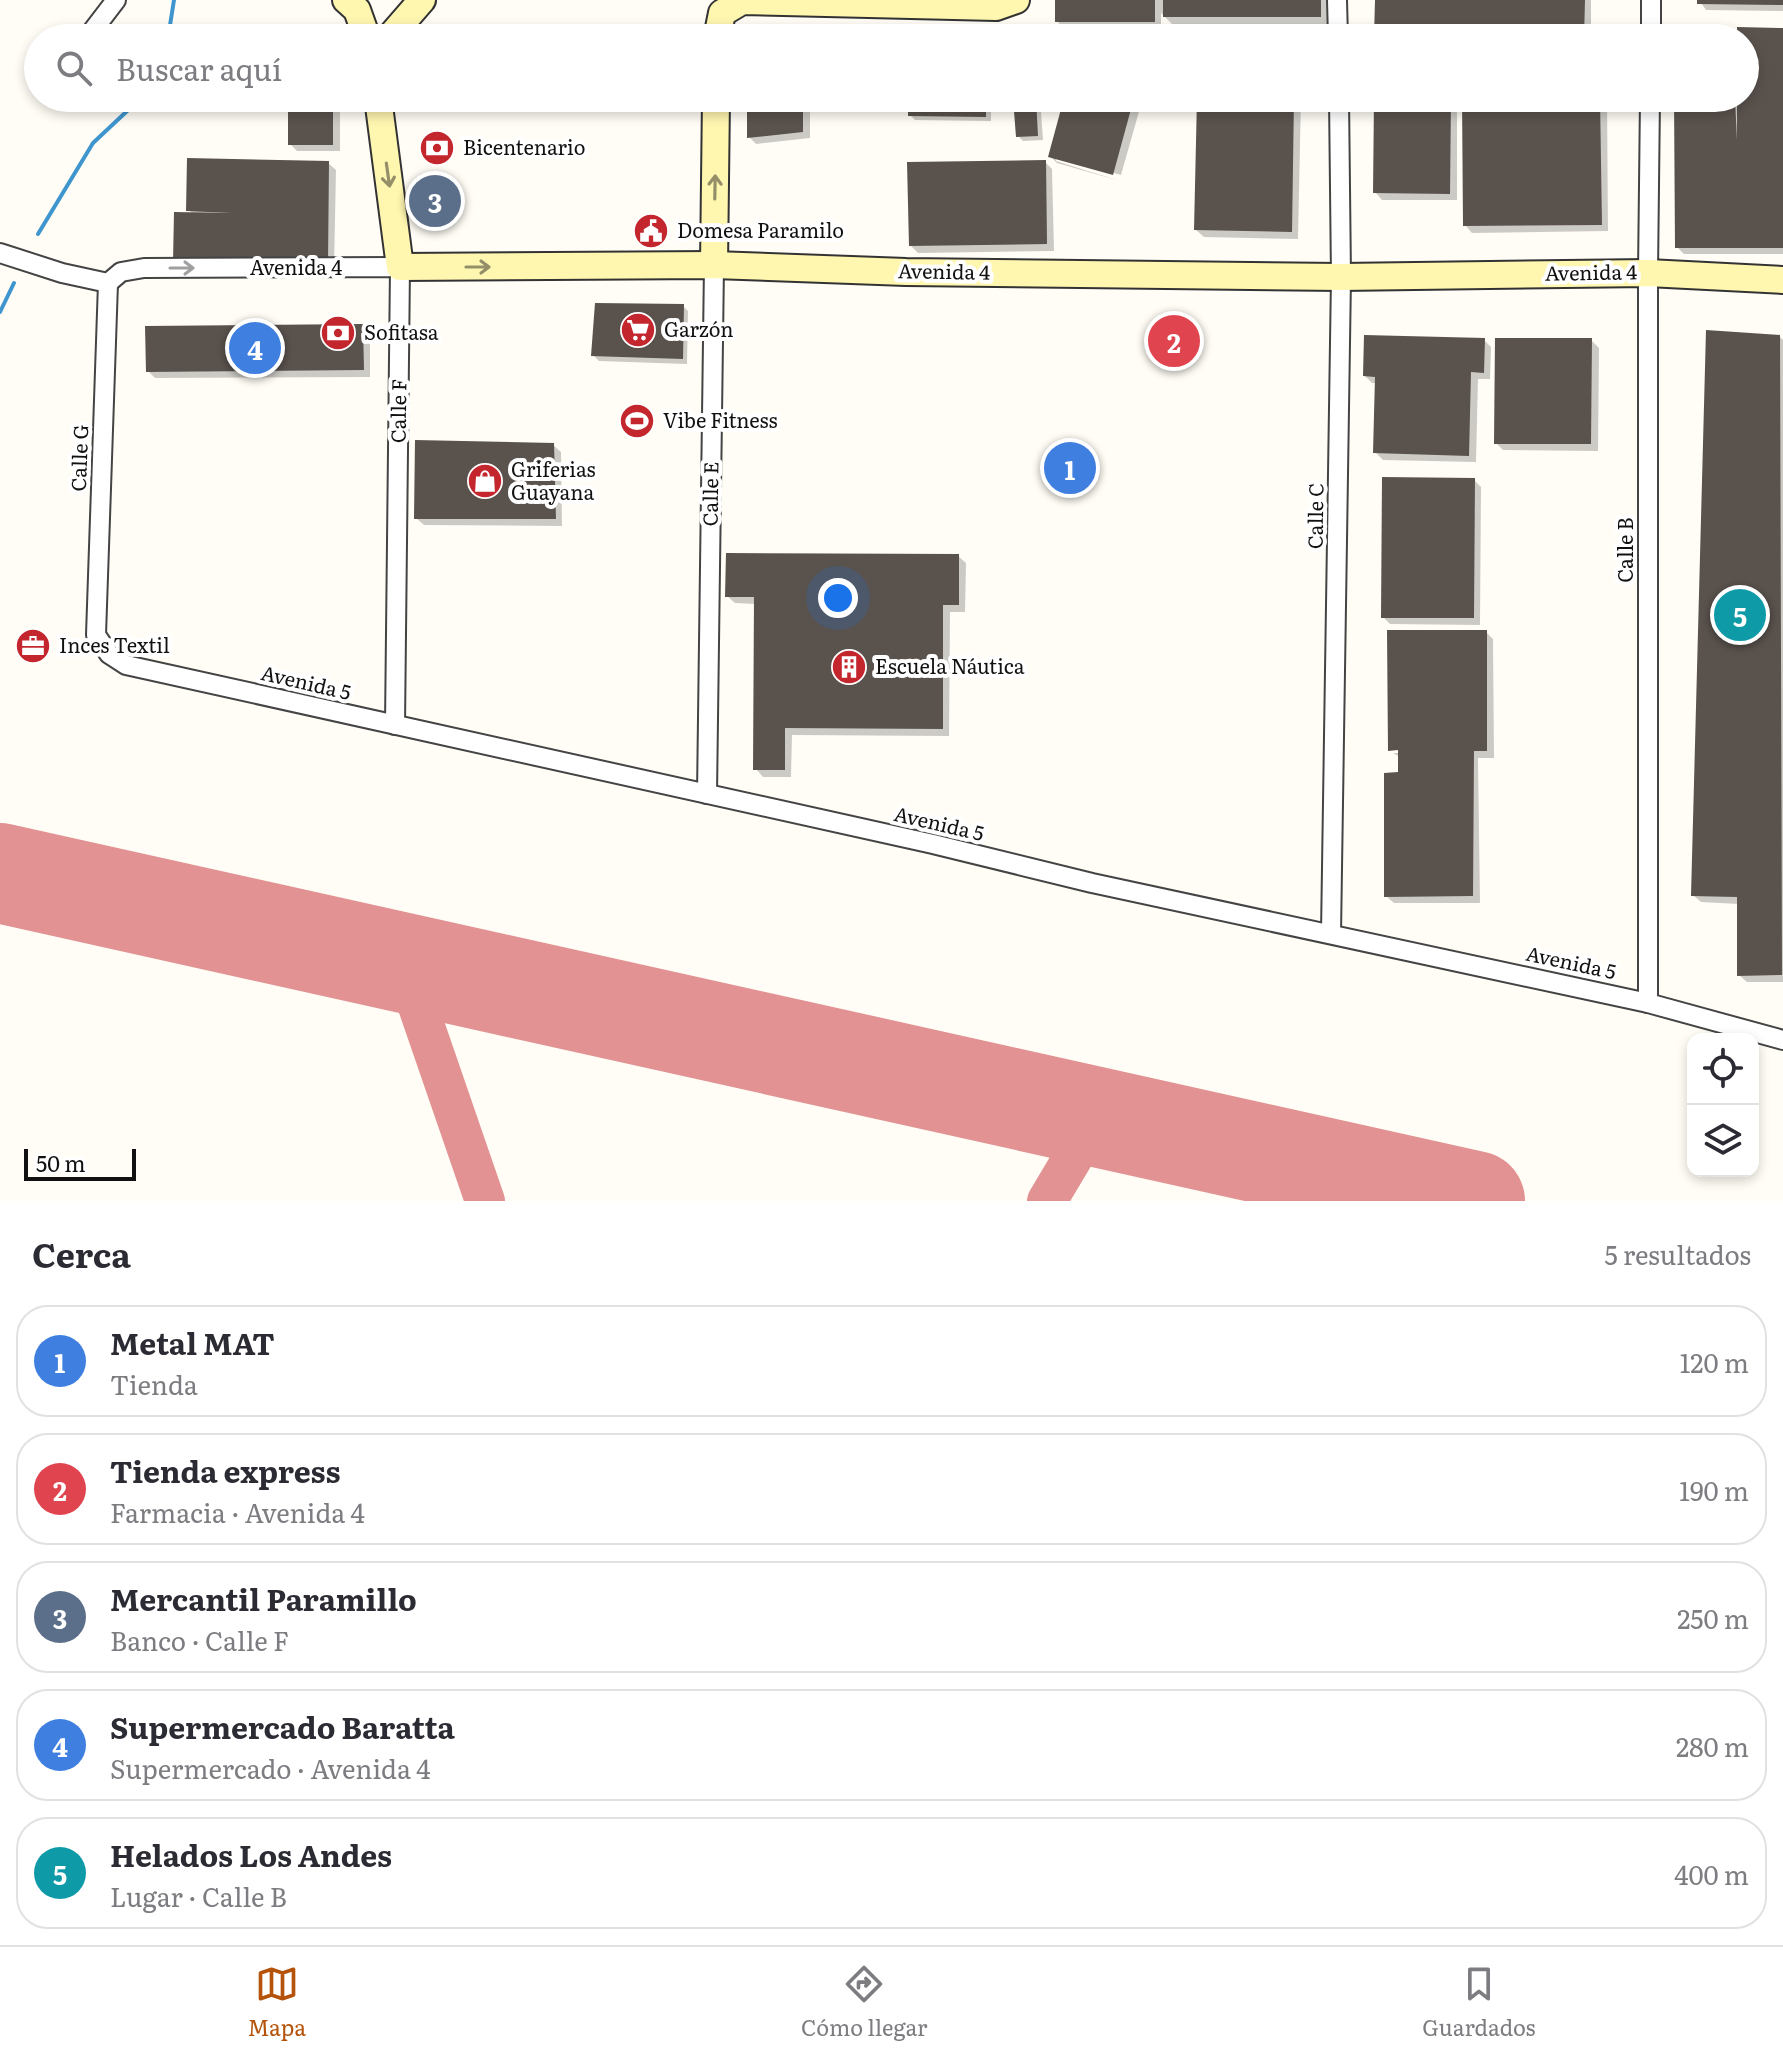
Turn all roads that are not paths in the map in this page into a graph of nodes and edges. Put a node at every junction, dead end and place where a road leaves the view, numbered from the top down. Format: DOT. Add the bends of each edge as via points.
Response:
graph roads {
  1 [pos="116,0"];
  2 [pos="346,0"];
  3 [pos="422,0"];
  4 [pos="1337,0"];
  5 [pos="1651,0"];
  6 [pos="1006,3"];
  7 [pos="98,24"];
  8 [pos="362,24"];
  9 [pos="401,24"];
  10 [pos="720,24"];
  11 [pos="1338,24"];
  12 [pos="1651,24"];
  13 [pos="380,112"];
  14 [pos="716,112"];
  15 [pos="1339,112"];
  16 [pos="1650,112"];
  17 [pos="0,253"];
  18 [pos="714,265"];
  19 [pos="400,267"];
  20 [pos="1648,273"];
  21 [pos="1341,277"];
  22 [pos="1783,280"];
  23 [pos="108,283"];
  24 [pos="96,635"];
  25 [pos="395,725"];
  26 [pos="707,794"];
  27 [pos="1331,934"];
  28 [pos="1648,1003"];
  29 [pos="1783,1040"];
  1 -- 7 [label="street"];
  2 -- 8 [label="main road"];
  3 -- 9 [label="main road"];
  4 -- 11 [label="street"];
  5 -- 12 [label="street"];
  6 -- 10 [label="main road" via="742,1 722,13"];
  13 -- 19 [label="main road, Calle F, one-way"];
  18 -- 14 [label="main road, Calle E, one-way"];
  15 -- 21 [label="street, Calle C"];
  16 -- 20 [label="street, Calle B"];
  17 -- 23 [label="street"];
  19 -- 18 [label="main road, Avenida 4, one-way"];
  18 -- 21 [label="main road, Avenida 4"];
  18 -- 26 [label="street, Calle E"];
  23 -- 19 [label="street, Avenida 4, one-way" via="121,272 144,268"];
  19 -- 25 [label="street, Calle F"];
  20 -- 21 [label="main road, Avenida 4"];
  20 -- 22 [label="main road, Avenida 4"];
  20 -- 28 [label="street, Calle B"];
  21 -- 27 [label="street, Calle C"];
  23 -- 24 [label="street, Calle G"];
  24 -- 25 [label="street, Avenida 5" via="109,654 126,665"];
  25 -- 26 [label="street, Avenida 5"];
  26 -- 27 [label="street, Avenida 5"];
  27 -- 28 [label="street, Avenida 5"];
  28 -- 29 [label="street, Avenida 5"];
}
